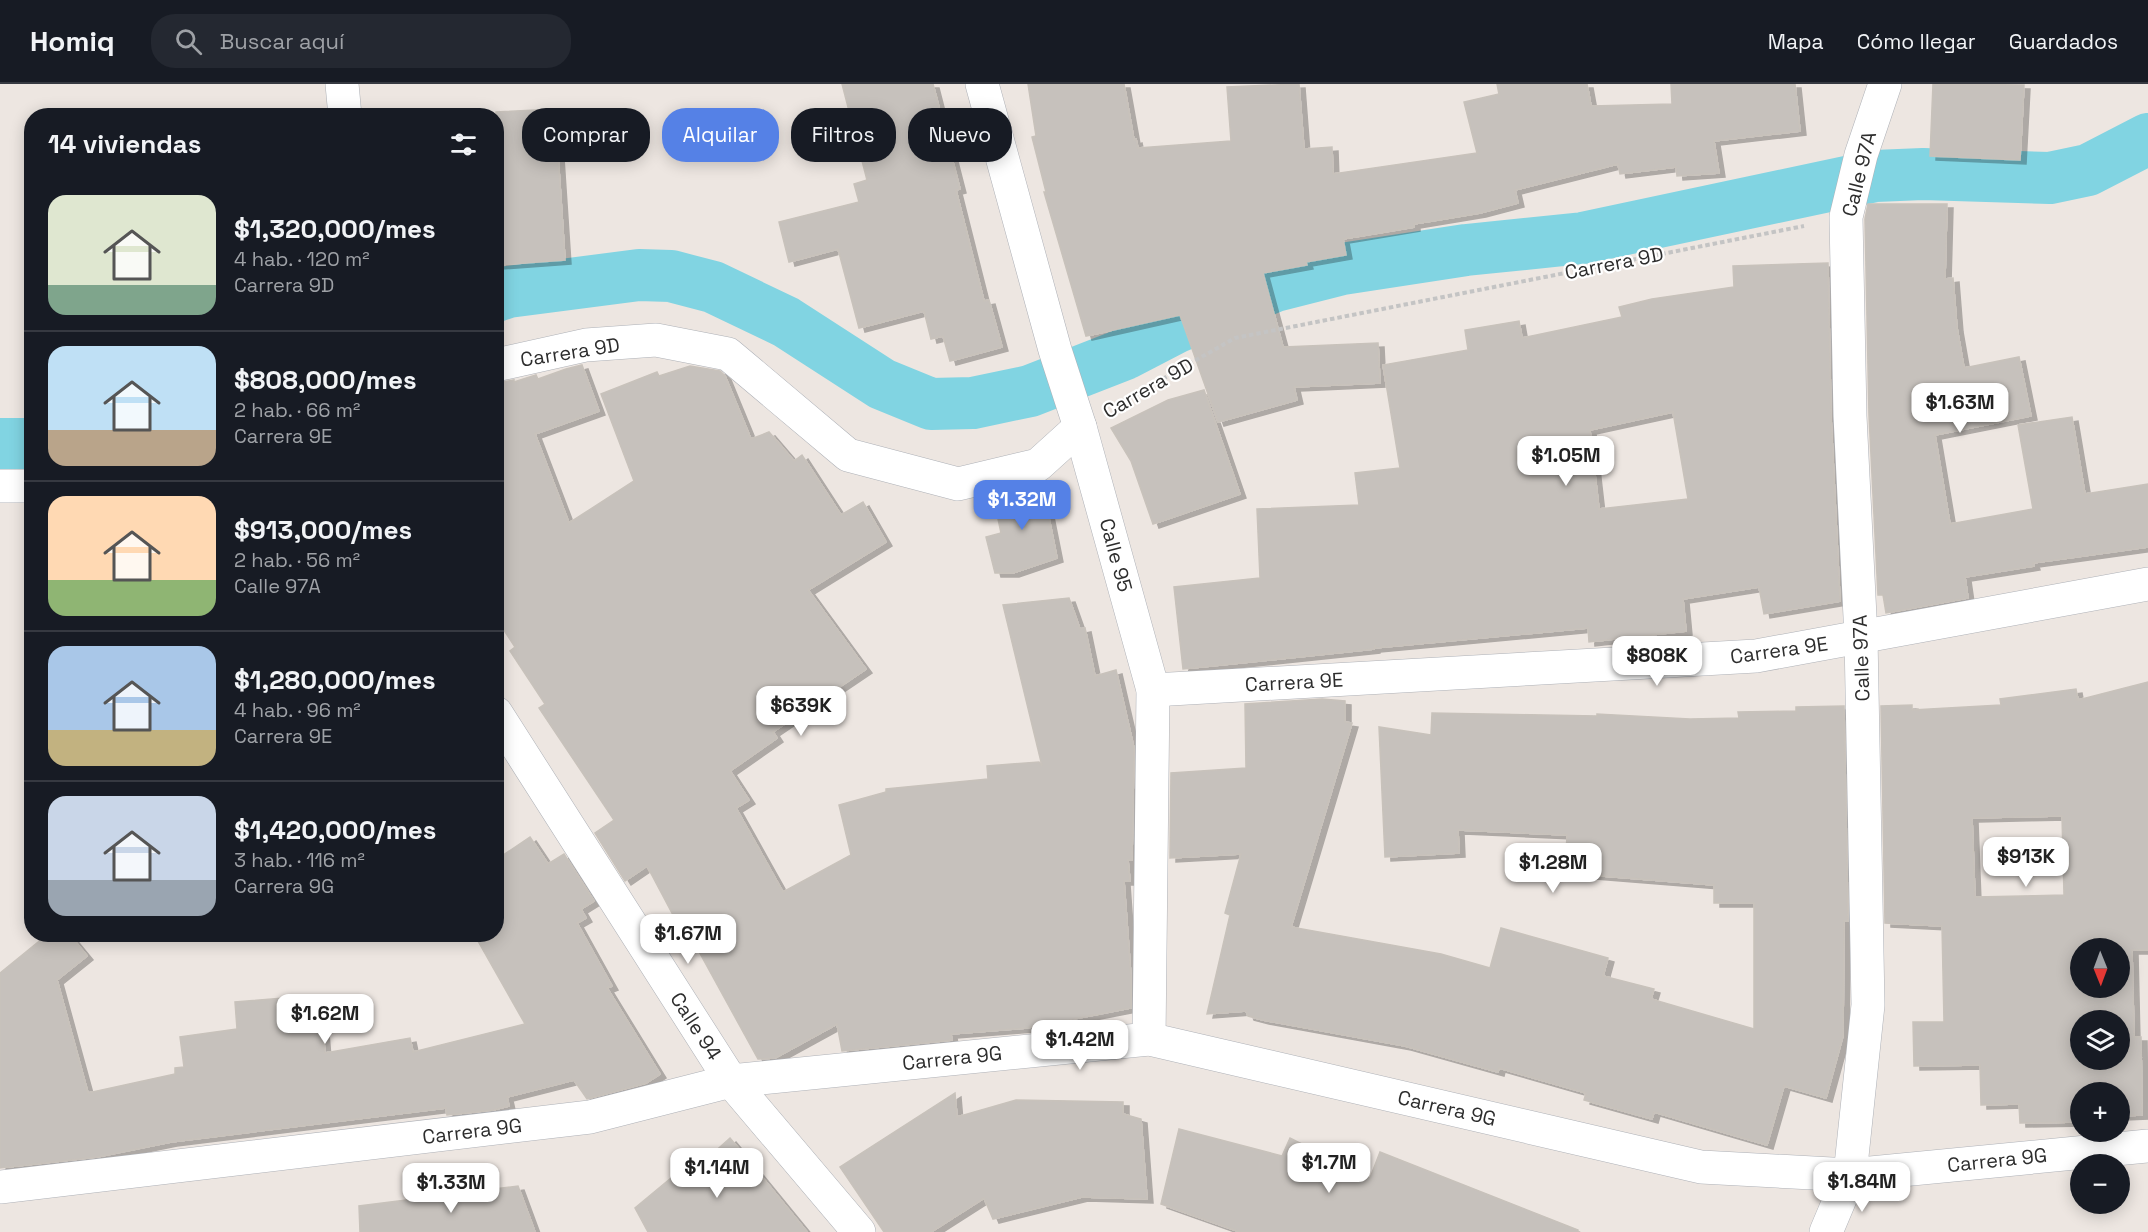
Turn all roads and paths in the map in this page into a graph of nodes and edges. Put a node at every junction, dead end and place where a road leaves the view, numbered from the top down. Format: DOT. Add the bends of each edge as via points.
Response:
graph roads {
  1 [pos="342,84"];
  2 [pos="982,84"];
  3 [pos="1885,84"];
  4 [pos="344,108"];
  5 [pos="1846,217"];
  6 [pos="504,363"];
  7 [pos="1078,420"];
  8 [pos="0,486"];
  9 [pos="24,486"];
  10 [pos="2148,584"];
  11 [pos="1861,637"];
  12 [pos="1153,690"];
  13 [pos="504,726"];
  14 [pos="1149,1039"];
  15 [pos="731,1081"];
  16 [pos="2148,1146"];
  17 [pos="1850,1176"];
  18 [pos="0,1187"];
  19 [pos="859,1232"];
  20 [pos="1827,1232"];
  1 -- 4 [label="street"];
  2 -- 7 [label="street, Calle 95"];
  3 -- 5 [label="street, Calle 97A" via="1861,155"];
  5 -- 7 [label="path, Carrera 9D" via="1235,338"];
  5 -- 11 [label="street, Calle 97A" via="1850,416"];
  6 -- 7 [label="street, Carrera 9D" via="586,345 656,340 728,354 848,454 958,484 1038,465"];
  7 -- 12 [label="street, Calle 95"];
  8 -- 9 [label="street"];
  10 -- 11 [label="street, Carrera 9E"];
  11 -- 12 [label="street, Carrera 9E" via="1756,656"];
  11 -- 17 [label="street, Calle 97A" via="1868,1005"];
  12 -- 14 [label="street, Calle 95"];
  13 -- 15 [label="street, Calle 94"];
  14 -- 15 [label="street, Carrera 9G"];
  14 -- 17 [label="street, Carrera 9G" via="1701,1167"];
  15 -- 18 [label="street, Carrera 9G" via="590,1117"];
  15 -- 19 [label="street, Calle 94"];
  16 -- 17 [label="street, Carrera 9G"];
  17 -- 20 [label="street, Calle 97A"];
}
